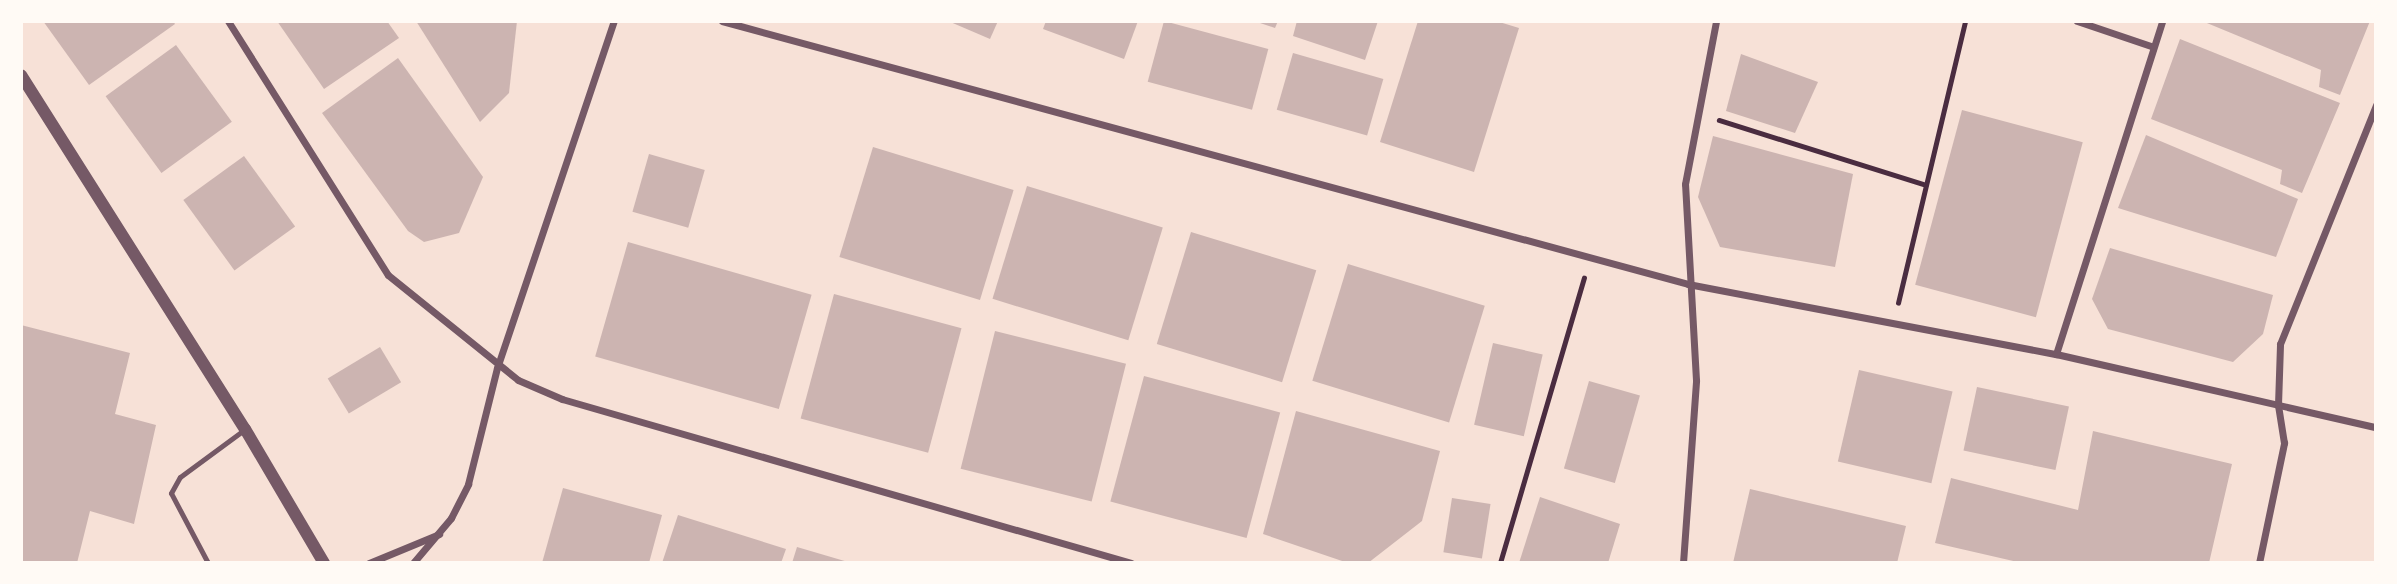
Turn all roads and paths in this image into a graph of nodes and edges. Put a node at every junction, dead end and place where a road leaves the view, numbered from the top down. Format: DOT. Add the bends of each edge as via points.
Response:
graph roads {
  1 [pos="228,21"];
  2 [pos="614,21"];
  3 [pos="722,21"];
  4 [pos="1716,21"];
  5 [pos="1965,21"];
  6 [pos="2077,21"];
  7 [pos="2161,21"];
  8 [pos="2151,47"];
  9 [pos="21,75"];
  10 [pos="2376,105"];
  11 [pos="1698,113"];
  12 [pos="1923,184"];
  13 [pos="1590,259"];
  14 [pos="1688,284"];
  15 [pos="1893,323"];
  16 [pos="2056,354"];
  17 [pos="497,368"];
  18 [pos="2278,405"];
  19 [pos="2376,427"];
  20 [pos="245,429"];
  21 [pos="440,533"];
  22 [pos="208,563"];
  23 [pos="324,563"];
  24 [pos="369,563"];
  25 [pos="413,563"];
  26 [pos="1131,563"];
  27 [pos="1500,563"];
  28 [pos="1683,563"];
  29 [pos="2259,563"];
  1 -- 17 [label="street" via="388,275 472,340"];
  2 -- 17 [label="street"];
  3 -- 13 [label="street"];
  4 -- 11 [label="street"];
  5 -- 12 [label="path"];
  6 -- 8 [label="street"];
  7 -- 8 [label="street"];
  8 -- 16 [label="street"];
  9 -- 20 [label="street"];
  10 -- 18 [label="street" via="2280,344"];
  11 -- 12 [label="path"];
  11 -- 14 [label="street" via="1685,184"];
  12 -- 15 [label="path"];
  13 -- 14 [label="street"];
  13 -- 27 [label="path"];
  14 -- 15 [label="street"];
  14 -- 28 [label="street" via="1696,380"];
  15 -- 16 [label="street"];
  16 -- 18 [label="street"];
  17 -- 21 [label="street" via="468,484"];
  17 -- 26 [label="street" via="562,399"];
  18 -- 19 [label="street"];
  18 -- 29 [label="street" via="2284,443"];
  20 -- 22 [label="lane" via="180,477 172,493"];
  20 -- 23 [label="street"];
  21 -- 24 [label="street"];
  21 -- 25 [label="street"];
}
